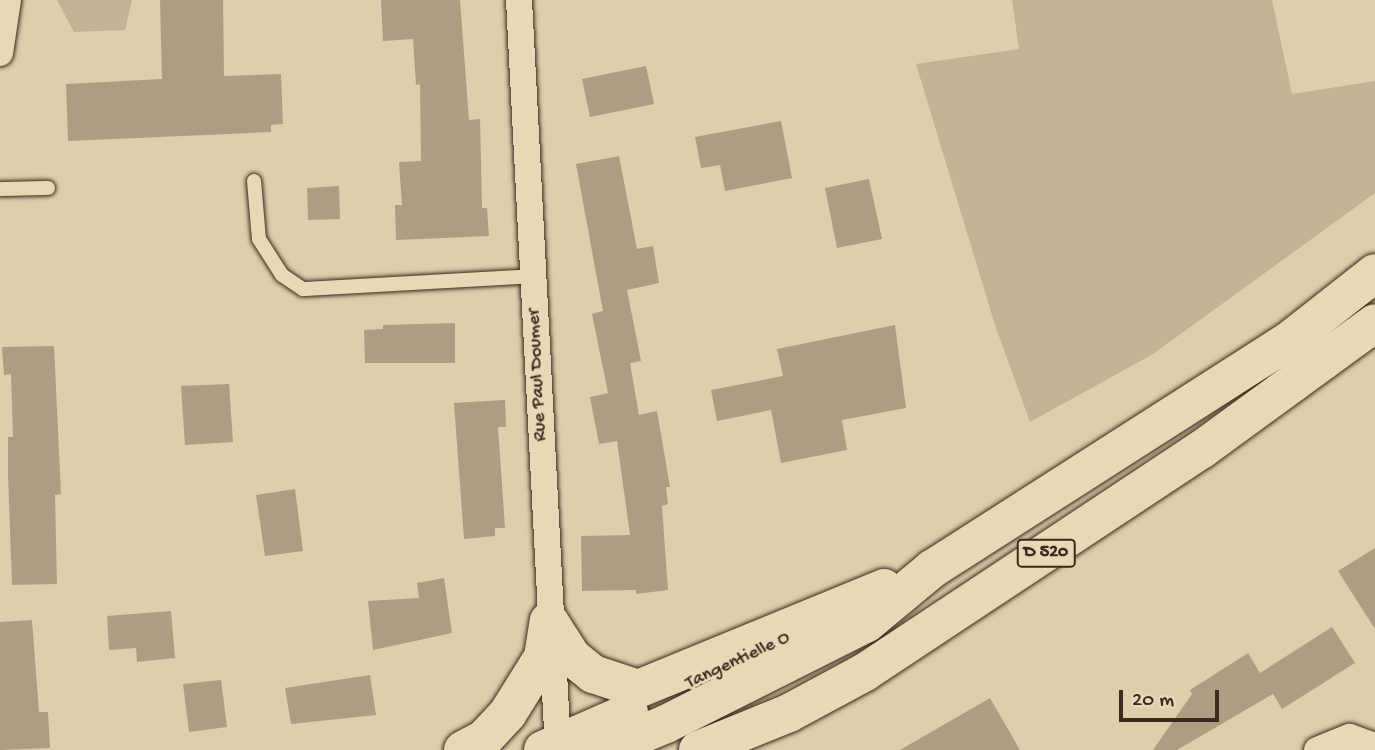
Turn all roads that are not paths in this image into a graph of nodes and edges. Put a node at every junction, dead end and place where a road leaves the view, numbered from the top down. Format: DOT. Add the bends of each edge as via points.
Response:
graph roads {
  1 [pos="8,0"];
  2 [pos="519,0"];
  3 [pos="0,53"];
  4 [pos="254,181"];
  5 [pos="48,188"];
  6 [pos="0,189"];
  7 [pos="1375,273"];
  8 [pos="534,276"];
  9 [pos="1375,323"];
  10 [pos="932,569"];
  11 [pos="549,621"];
  12 [pos="789,713"];
  13 [pos="1375,747"];
  14 [pos="554,749"];
  15 [pos="463,750"];
  16 [pos="603,750"];
  17 [pos="698,750"];
  18 [pos="721,750"];
  19 [pos="1317,750"];
  1 -- 3 [label="street"];
  2 -- 8 [label="street, Rue Paul Doumer"];
  4 -- 8 [label="lane" via="259,239 282,275 303,289"];
  5 -- 6 [label="lane"];
  7 -- 10 [label="main road, D 520" via="1290,340"];
  8 -- 11 [label="street, Rue Paul Doumer"];
  9 -- 12 [label="main road, D 520" via="1189,458 865,672"];
  10 -- 11 [label="main road" via="638,689 593,674 572,657"];
  10 -- 14 [label="main road, Tangentielle O / D 520"];
  10 -- 16 [label="main road, D 520" via="867,623 666,724"];
  11 -- 14 [label="street, Rue Paul Doumer"];
  11 -- 15 [label="main road" via="542,657 508,713 484,739"];
  12 -- 17 [label="main road, D 520"];
  12 -- 18 [label="main road, D 520"];
  13 -- 19 [label="street" via="1350,737"];
}
